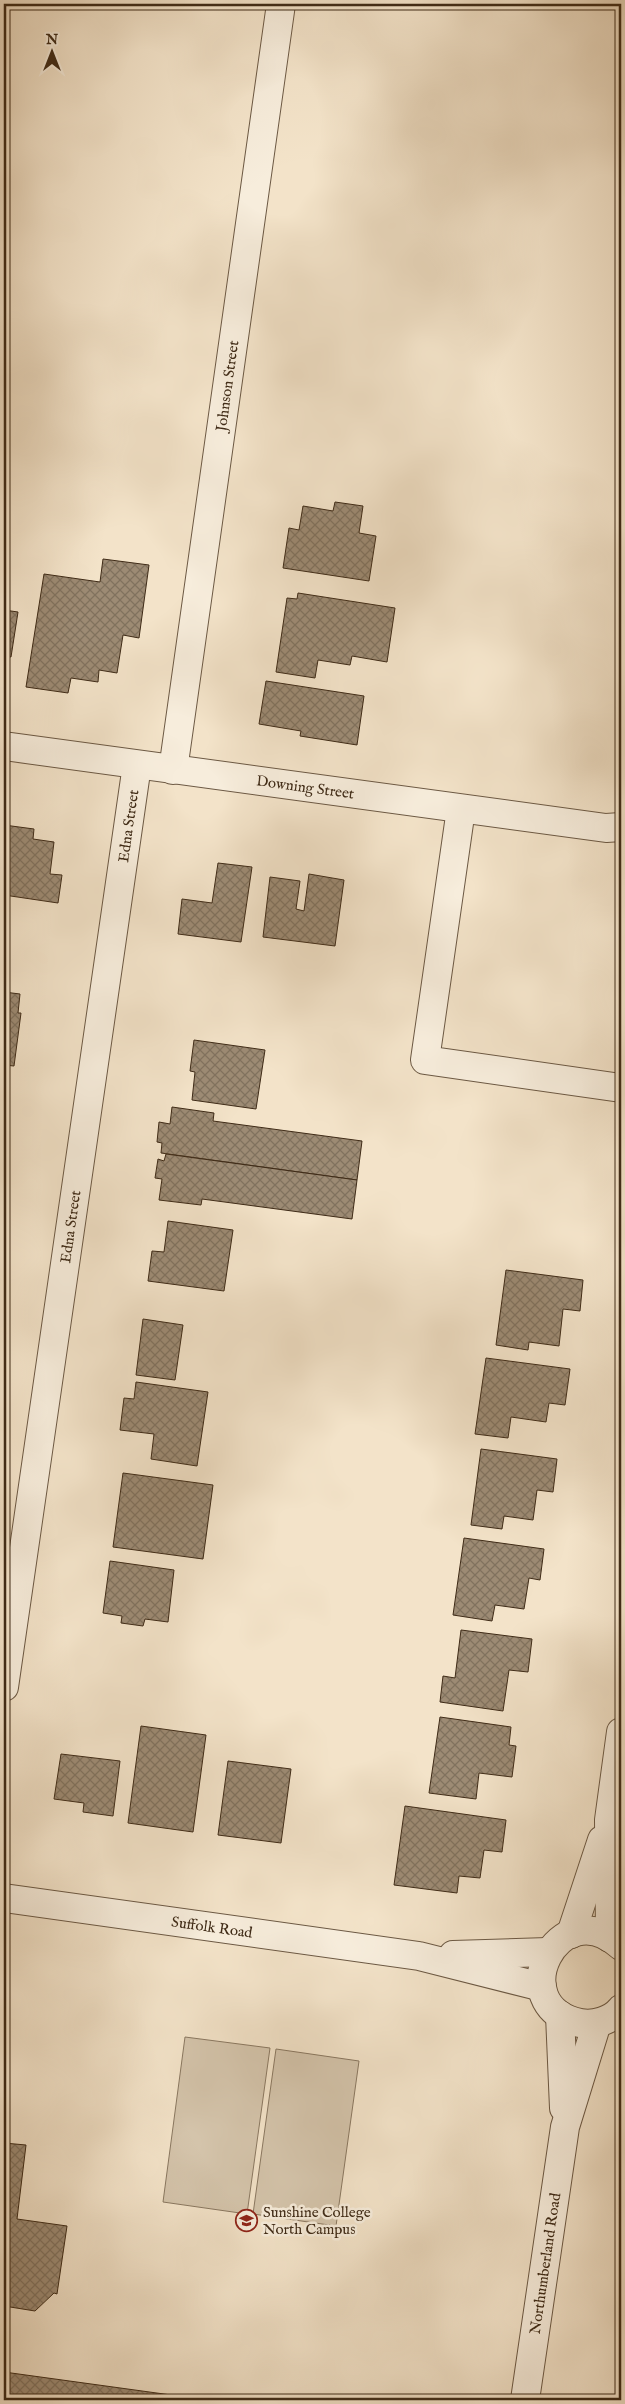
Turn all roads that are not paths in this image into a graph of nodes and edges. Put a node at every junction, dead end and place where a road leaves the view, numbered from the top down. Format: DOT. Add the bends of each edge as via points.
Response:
graph roads {
  1 [pos="281,4"];
  2 [pos="4,746"];
  3 [pos="137,765"];
  4 [pos="173,770"];
  5 [pos="461,809"];
  6 [pos="616,830"];
  7 [pos="621,1088"];
  8 [pos="4,1687"];
  9 [pos="621,1732"];
  10 [pos="609,1820"];
  11 [pos="4,1898"];
  12 [pos="571,1934"];
  13 [pos="616,1942"];
  14 [pos="548,1952"];
  15 [pos="420,1956"];
  16 [pos="542,1987"];
  17 [pos="621,2009"];
  18 [pos="560,2015"];
  19 [pos="597,2022"];
  20 [pos="565,2127"];
  21 [pos="525,2400"];
  1 -- 4 [label="street, Johnson Street"];
  2 -- 3 [label="street, Downing Street"];
  3 -- 4 [label="street, Downing Street"];
  3 -- 8 [label="street, Edna Street"];
  4 -- 5 [label="street, Downing Street"];
  5 -- 6 [label="street, Downing Street"];
  5 -- 7 [label="street" via="425,1060"];
  9 -- 10 [label="street"];
  10 -- 12 [label="street"];
  10 -- 13 [label="street"];
  11 -- 15 [label="street, Suffolk Road"];
  12 -- 13 [label="street" via="584,1931 598,1933"];
  12 -- 14 [label="street" via="554,1944"];
  14 -- 15 [label="street, Suffolk Road"];
  14 -- 16 [label="street" via="541,1975"];
  15 -- 16 [label="street, Suffolk Road"];
  16 -- 18 [label="street"];
  17 -- 19 [label="street" via="608,2019"];
  18 -- 19 [label="street" via="584,2024"];
  18 -- 20 [label="street, Northumberland Road"];
  19 -- 20 [label="street, Northumberland Road"];
  20 -- 21 [label="street, Northumberland Road"];
}
